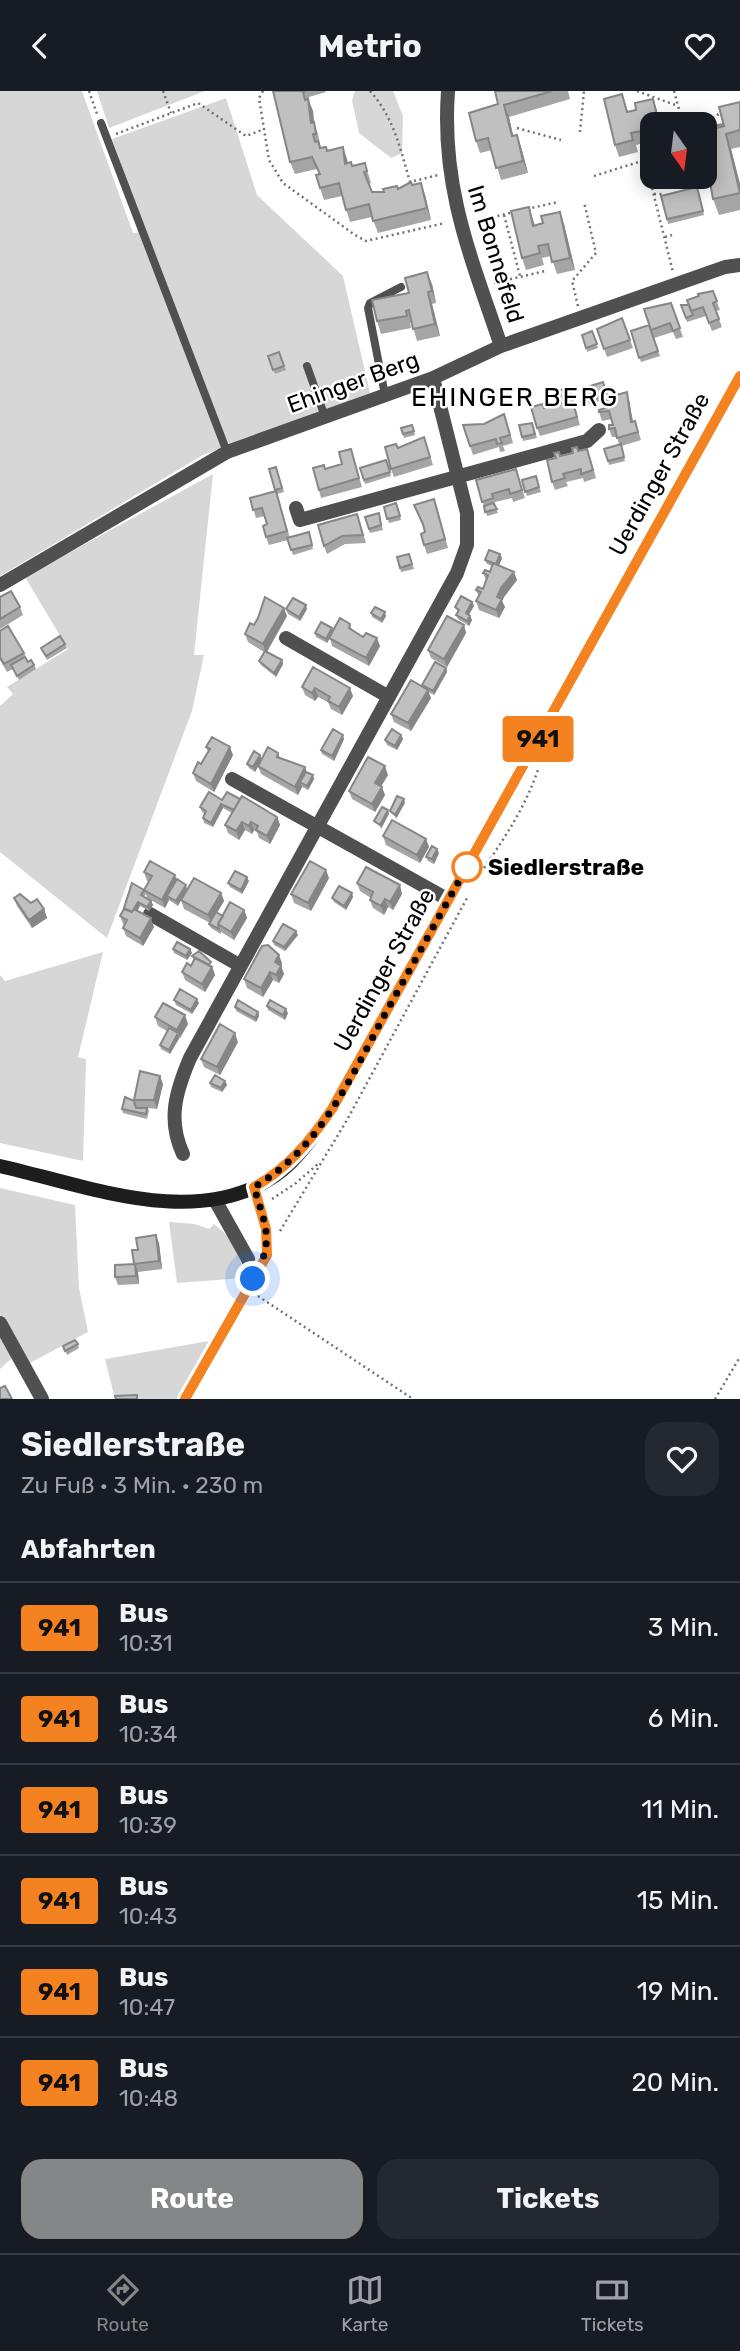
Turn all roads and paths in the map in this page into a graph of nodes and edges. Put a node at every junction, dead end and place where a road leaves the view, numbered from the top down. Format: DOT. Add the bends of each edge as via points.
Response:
graph roads {
  1 [pos="89,91"];
  2 [pos="163,91"];
  3 [pos="263,91"];
  4 [pos="370,91"];
  5 [pos="448,91"];
  6 [pos="585,91"];
  7 [pos="637,91"];
  8 [pos="674,91"];
  9 [pos="678,106"];
  10 [pos="731,107"];
  11 [pos="680,112"];
  12 [pos="171,113"];
  13 [pos="718,115"];
  14 [pos="101,123"];
  15 [pos="517,128"];
  16 [pos="264,129"];
  17 [pos="580,132"];
  18 [pos="106,138"];
  19 [pos="561,140"];
  20 [pos="449,172"];
  21 [pos="594,176"];
  22 [pos="654,194"];
  23 [pos="662,194"];
  24 [pos="558,202"];
  25 [pos="584,202"];
  26 [pos="505,215"];
  27 [pos="459,222"];
  28 [pos="673,235"];
  29 [pos="665,237"];
  30 [pos="740,265"];
  31 [pos="545,271"];
  32 [pos="520,276"];
  33 [pos="676,284"];
  34 [pos="481,286"];
  35 [pos="401,287"];
  36 [pos="581,318"];
  37 [pos="501,347"];
  38 [pos="307,366"];
  39 [pos="740,376"];
  40 [pos="433,378"];
  41 [pos="385,395"];
  42 [pos="326,417"];
  43 [pos="599,430"];
  44 [pos="226,452"];
  45 [pos="458,476"];
  46 [pos="296,507"];
  47 [pos="0,585"];
  48 [pos="286,638"];
  49 [pos="389,698"];
  50 [pos="543,759"];
  51 [pos="233,779"];
  52 [pos="316,828"];
  53 [pos="481,873"];
  54 [pos="469,895"];
  55 [pos="449,900"];
  56 [pos="149,914"];
  57 [pos="239,965"];
  58 [pos="183,1154"];
  59 [pos="321,1160"];
  60 [pos="0,1165"];
  61 [pos="254,1187"];
  62 [pos="215,1200"];
  63 [pos="260,1206"];
  64 [pos="280,1231"];
  65 [pos="250,1284"];
  66 [pos="0,1323"];
  67 [pos="740,1357"];
  68 [pos="42,1399"];
  69 [pos="185,1399"];
  70 [pos="413,1399"];
  71 [pos="715,1399"];
  1 -- 14 [label="path"];
  2 -- 12 [label="path"];
  3 -- 16 [label="path" via="259,98"];
  4 -- 20 [label="path" via="399,136 410,182"];
  5 -- 20 [label="street, Im Bonnefeld" via="445,135"];
  6 -- 17 [label="path"];
  7 -- 9 [label="path"];
  8 -- 9 [label="path"];
  9 -- 11 [label="path"];
  10 -- 13 [label="path"];
  12 -- 16 [label="path" via="198,103 246,136"];
  12 -- 18 [label="path"];
  14 -- 18 [label="lane"];
  15 -- 19 [label="path"];
  16 -- 27 [label="path" via="269,160 283,183 366,241"];
  18 -- 44 [label="lane"];
  20 -- 27 [label="street, Im Bonnefeld"];
  21 -- 22 [label="path" via="645,160"];
  22 -- 23 [label="path"];
  22 -- 29 [label="path"];
  24 -- 26 [label="path"];
  25 -- 36 [label="path" via="596,253 572,281"];
  26 -- 27 [label="path"];
  26 -- 32 [label="path"];
  27 -- 34 [label="street, Im Bonnefeld"];
  28 -- 29 [label="path"];
  29 -- 33 [label="path"];
  30 -- 33 [label="street, Ehinger Berg"];
  31 -- 32 [label="path"];
  32 -- 34 [label="path"];
  33 -- 36 [label="street, Ehinger Berg"];
  34 -- 37 [label="street, Im Bonnefeld"];
  35 -- 41 [label="lane" via="368,308"];
  36 -- 37 [label="street, Ehinger Berg"];
  37 -- 40 [label="street, Ehinger Berg"];
  38 -- 42 [label="lane"];
  39 -- 55 [label="main road, Uerdinger Straße"];
  40 -- 41 [label="street, Ehinger Berg"];
  40 -- 45 [label="street"];
  41 -- 42 [label="street, Ehinger Berg"];
  42 -- 44 [label="street, Ehinger Berg"];
  43 -- 45 [label="street" via="587,441"];
  44 -- 47 [label="street, Ehinger Berg"];
  45 -- 46 [label="street" via="300,520"];
  45 -- 49 [label="street" via="467,513 467,545 457,573"];
  48 -- 49 [label="street"];
  49 -- 52 [label="street"];
  50 -- 53 [label="path" via="520,813"];
  51 -- 52 [label="street"];
  52 -- 55 [label="street"];
  52 -- 57 [label="street"];
  54 -- 59 [label="path"];
  55 -- 61 [label="main road, Uerdinger Straße" via="332,1109 297,1156"];
  56 -- 57 [label="street"];
  57 -- 58 [label="street" via="178,1087 173,1122"];
  59 -- 63 [label="path" via="296,1184"];
  59 -- 64 [label="path"];
  60 -- 62 [label="main road, Uerdinger Straße" via="155,1202"];
  61 -- 62 [label="main road, Uerdinger Straße"];
  61 -- 63 [label="street"];
  62 -- 65 [label="street" via="247,1259"];
  63 -- 65 [label="street" via="267,1255"];
  65 -- 69 [label="street"];
  65 -- 70 [label="path"];
  66 -- 68 [label="street"];
  67 -- 71 [label="path"];
}
